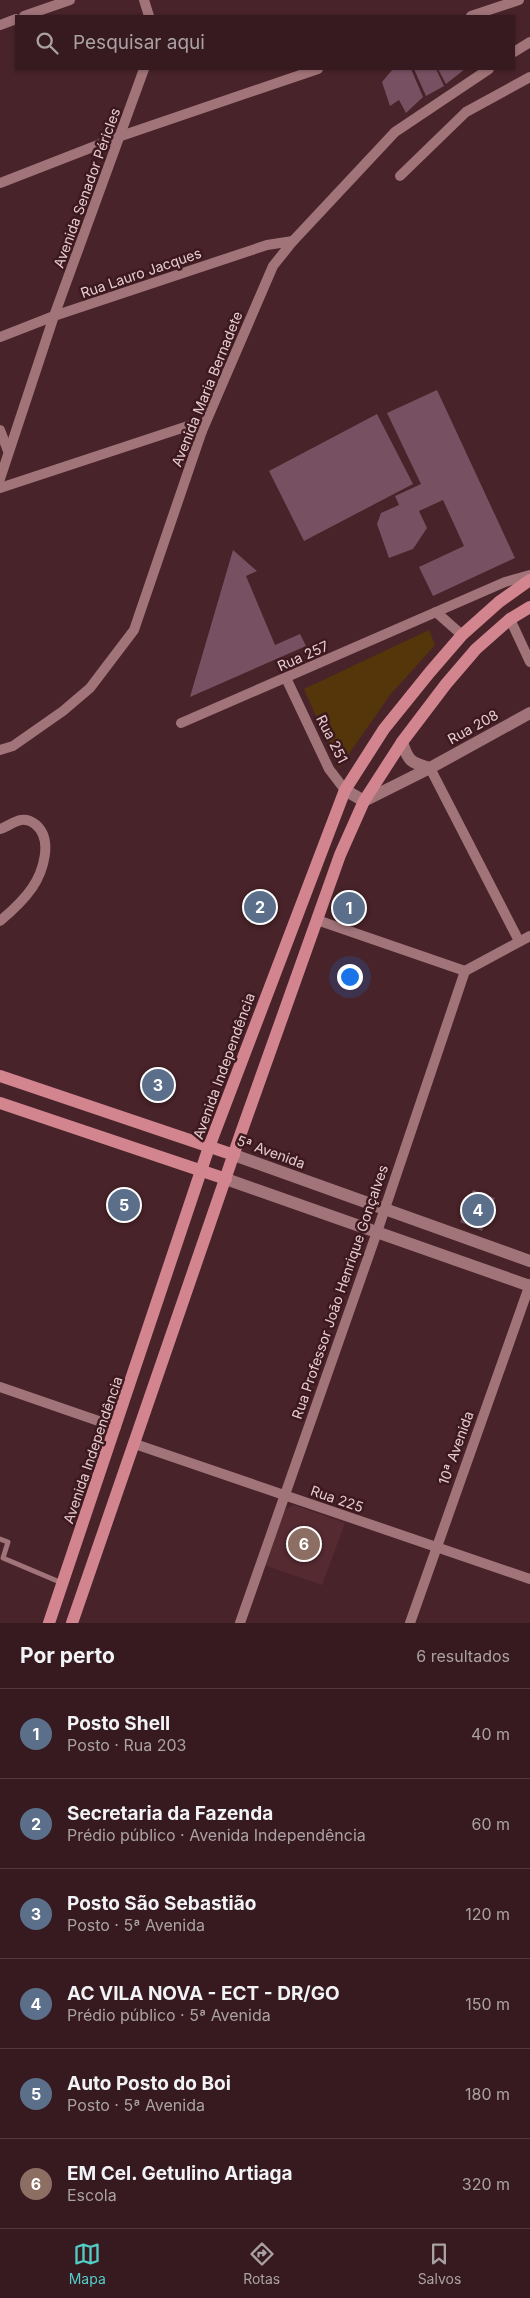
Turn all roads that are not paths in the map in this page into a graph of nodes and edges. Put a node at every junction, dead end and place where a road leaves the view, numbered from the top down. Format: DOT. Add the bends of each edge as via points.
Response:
graph roads {
  1 [pos="70,0"];
  2 [pos="144,0"];
  3 [pos="519,0"];
  4 [pos="27,15"];
  5 [pos="149,15"];
  6 [pos="475,15"];
  7 [pos="15,19"];
  8 [pos="0,25"];
  9 [pos="530,42"];
  10 [pos="515,51"];
  11 [pos="144,70"];
  12 [pos="315,70"];
  13 [pos="488,70"];
  14 [pos="530,77"];
  15 [pos="121,136"];
  16 [pos="400,176"];
  17 [pos="0,183"];
  18 [pos="292,241"];
  19 [pos="54,316"];
  20 [pos="0,337"];
  21 [pos="0,430"];
  22 [pos="202,431"];
  23 [pos="8,451"];
  24 [pos="0,479"];
  25 [pos="0,488"];
  26 [pos="530,575"];
  27 [pos="530,580"];
  28 [pos="530,606"];
  29 [pos="436,612"];
  30 [pos="510,619"];
  31 [pos="462,635"];
  32 [pos="530,662"];
  33 [pos="286,678"];
  34 [pos="530,713"];
  35 [pos="181,724"];
  36 [pos="402,742"];
  37 [pos="0,750"];
  38 [pos="430,768"];
  39 [pos="345,790"];
  40 [pos="364,801"];
  41 [pos="0,829"];
  42 [pos="317,920"];
  43 [pos="0,921"];
  44 [pos="530,936"];
  45 [pos="519,942"];
  46 [pos="465,971"];
  47 [pos="1,1076"];
  48 [pos="0,1103"];
  49 [pos="209,1147"];
  50 [pos="234,1155"];
  51 [pos="202,1171"];
  52 [pos="226,1179"];
  53 [pos="385,1209"];
  54 [pos="377,1232"];
  55 [pos="530,1261"];
  56 [pos="530,1285"];
  57 [pos="0,1387"];
  58 [pos="116,1427"];
  59 [pos="135,1444"];
  60 [pos="283,1495"];
  61 [pos="0,1539"];
  62 [pos="435,1548"];
  63 [pos="530,1579"];
  64 [pos="62,1583"];
  65 [pos="48,1623"];
  66 [pos="72,1623"];
  67 [pos="240,1623"];
  68 [pos="410,1623"];
  1 -- 4 [label="street"];
  2 -- 5 [label="street"];
  3 -- 6 [label="street"];
  7 -- 8 [label="street"];
  9 -- 10 [label="street"];
  11 -- 15 [label="street, Avenida Senador Péricles"];
  12 -- 15 [label="street"];
  13 -- 18 [label="street, Avenida Maria Bernadete" via="395,132"];
  14 -- 16 [label="street" via="466,112"];
  15 -- 17 [label="street"];
  15 -- 19 [label="street, Avenida Senador Péricles"];
  18 -- 19 [label="street, Rua Lauro Jacques" via="267,245"];
  18 -- 22 [label="street, Avenida Maria Bernadete" via="272,266"];
  19 -- 20 [label="street, Rua Lauro Jacques"];
  19 -- 23 [label="street, Avenida Senador Péricles"];
  21 -- 23 [label="street"];
  22 -- 25 [label="street" via="191,425"];
  22 -- 37 [label="street, Avenida Maria Bernadete" via="134,630 90,688 64,711 12,746"];
  23 -- 24 [label="street, Avenida Senador Péricles"];
  26 -- 29 [label="street, Rua 257" via="505,582"];
  27 -- 31 [label="main road, Avenida Independência"];
  28 -- 30 [label="main road"];
  29 -- 31 [label="street"];
  29 -- 33 [label="street, Rua 257"];
  30 -- 32 [label="street"];
  30 -- 36 [label="main road" via="476,649"];
  31 -- 39 [label="main road, Avenida Independência" via="384,729"];
  33 -- 35 [label="street, Rua 257"];
  33 -- 39 [label="street, Rua 251" via="329,769"];
  34 -- 38 [label="main road, Rua 208"];
  36 -- 38 [label="main road" via="406,755 414,764"];
  36 -- 40 [label="main road"];
  38 -- 40 [label="main road, Rua 208"];
  38 -- 45 [label="street"];
  39 -- 40 [label="main road, Rua 251"];
  39 -- 49 [label="main road, Avenida Independência"];
  40 -- 42 [label="main road"];
  41 -- 43 [label="street" via="30,820 44,836 46,848 33,886 18,906"];
  42 -- 46 [label="street"];
  42 -- 50 [label="main road"];
  44 -- 45 [label="street"];
  45 -- 46 [label="street"];
  46 -- 53 [label="street, Rua Professor João Henrique Gonçalves"];
  47 -- 49 [label="main road, 5ª Avenida"];
  48 -- 51 [label="main road"];
  49 -- 50 [label="main road, 5ª Avenida"];
  49 -- 51 [label="main road, Avenida Independência"];
  50 -- 52 [label="main road"];
  50 -- 53 [label="main road, 5ª Avenida"];
  51 -- 52 [label="main road"];
  51 -- 58 [label="main road, Avenida Independência"];
  52 -- 54 [label="main road"];
  52 -- 59 [label="main road"];
  53 -- 54 [label="street, Rua Professor João Henrique Gonçalves"];
  53 -- 55 [label="main road, 5ª Avenida"];
  54 -- 56 [label="main road"];
  54 -- 60 [label="street, Rua Professor João Henrique Gonçalves"];
  56 -- 62 [label="street, 10ª Avenida"];
  57 -- 58 [label="street"];
  58 -- 64 [label="main road, Avenida Independência"];
  59 -- 60 [label="street, Rua 225"];
  59 -- 66 [label="main road"];
  60 -- 62 [label="street, Rua 225"];
  60 -- 67 [label="street, Rua Professor João Henrique Gonçalves"];
  61 -- 64 [label="lane" via="8,1542 3,1558"];
  62 -- 63 [label="street, Rua 225"];
  62 -- 68 [label="street, 10ª Avenida"];
  64 -- 65 [label="main road, Avenida Independência"];
}
